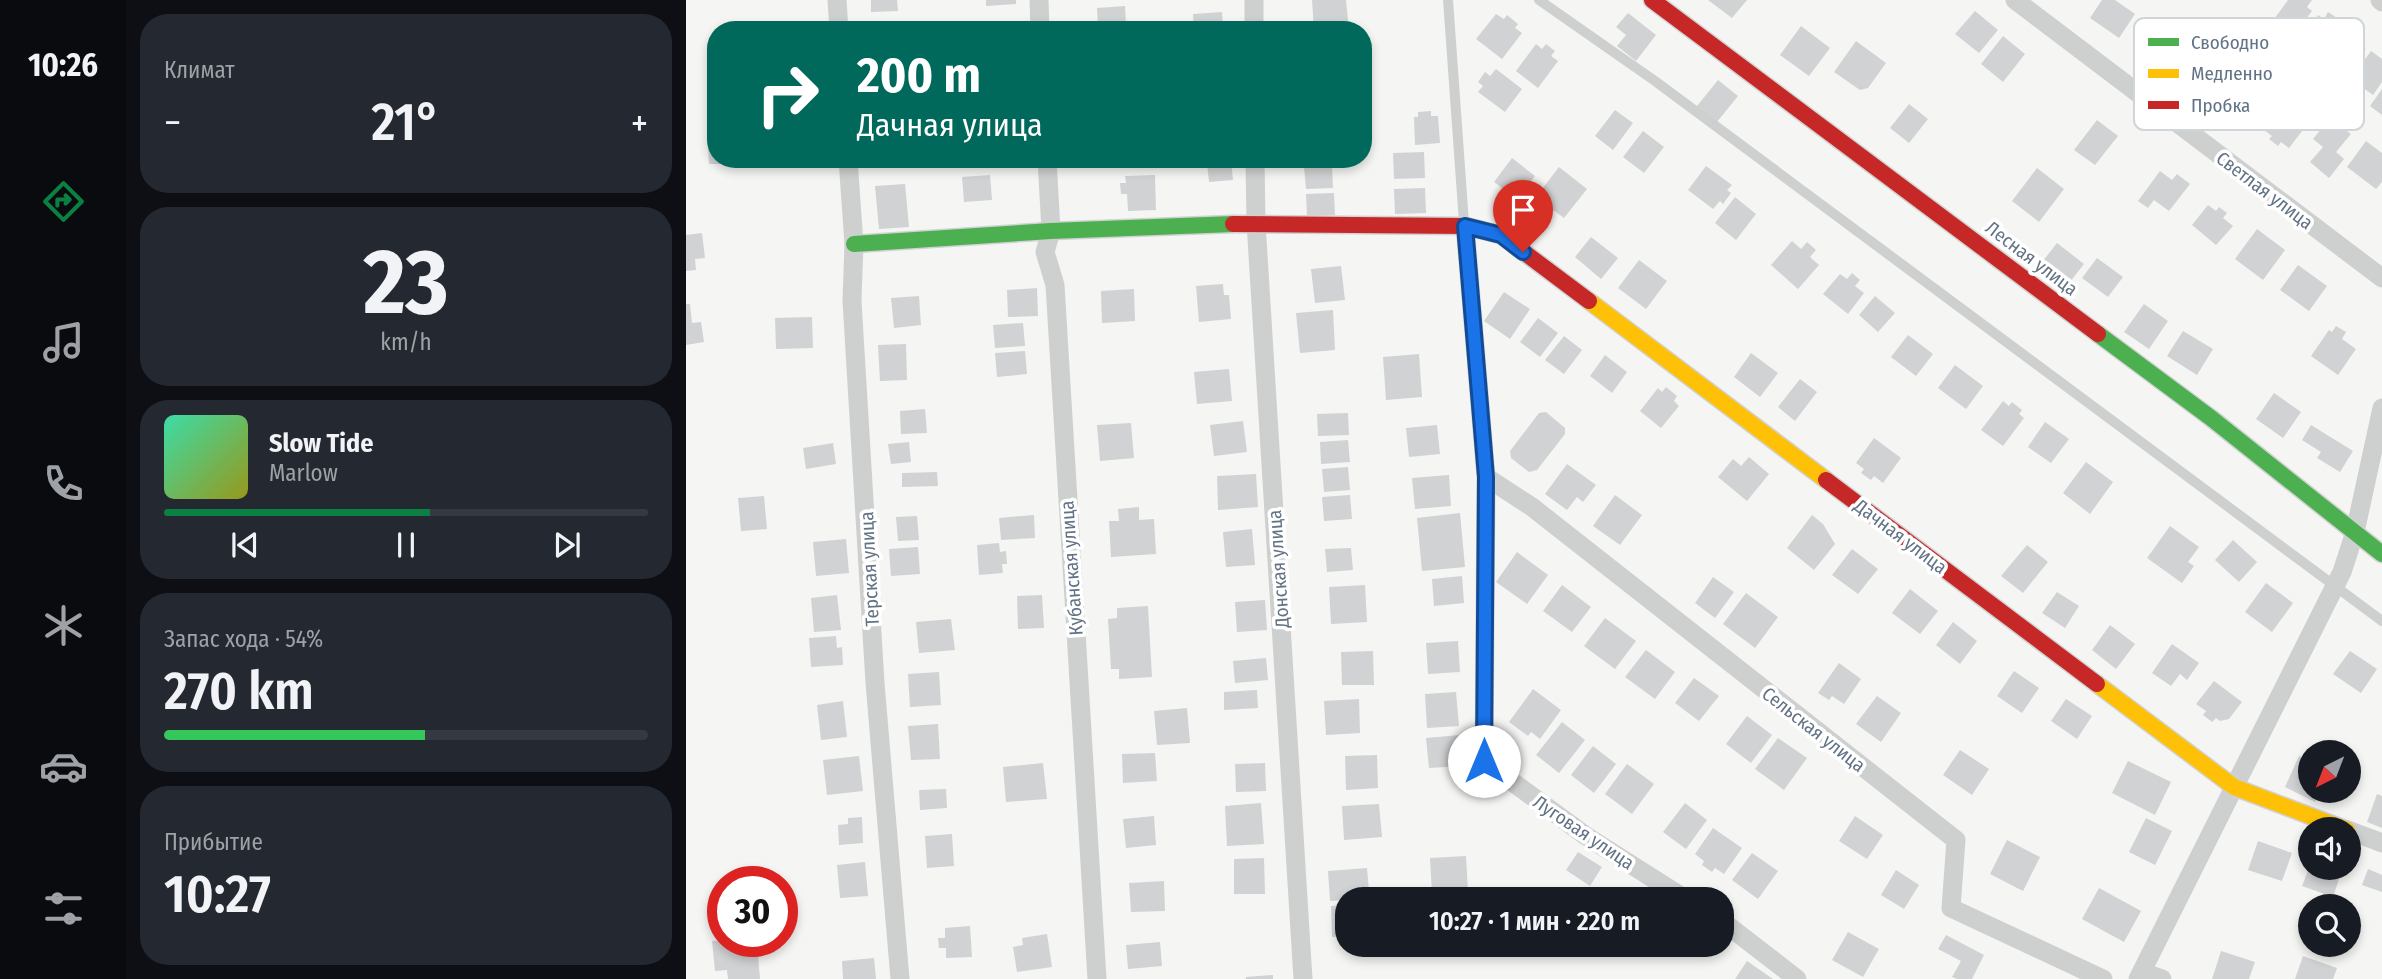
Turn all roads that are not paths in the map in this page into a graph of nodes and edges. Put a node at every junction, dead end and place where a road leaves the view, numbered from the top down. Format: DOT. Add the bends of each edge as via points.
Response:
graph roads {
  1 [pos="837,0"];
  2 [pos="1039,0"];
  3 [pos="1254,0"];
  4 [pos="1448,0"];
  5 [pos="1539,0"];
  6 [pos="1653,0"];
  7 [pos="2015,0"];
  8 [pos="838,21"];
  9 [pos="1040,21"];
  10 [pos="1254,21"];
  11 [pos="2134,90"];
  12 [pos="2187,130"];
  13 [pos="849,168"];
  14 [pos="1048,168"];
  15 [pos="1255,168"];
  16 [pos="1256,223"];
  17 [pos="1465,226"];
  18 [pos="1051,230"];
  19 [pos="854,244"];
  20 [pos="2382,278"];
  21 [pos="2382,408"];
  22 [pos="1486,477"];
  23 [pos="2355,532"];
  24 [pos="2382,554"];
  25 [pos="2335,586"];
  26 [pos="2382,621"];
  27 [pos="2234,787"];
  28 [pos="2314,817"];
  29 [pos="2361,835"];
  30 [pos="2382,843"];
  31 [pos="1666,887"];
  32 [pos="1734,930"];
  33 [pos="2140,975"];
  34 [pos="900,979"];
  35 [pos="1097,979"];
  36 [pos="1303,979"];
  37 [pos="1797,979"];
  38 [pos="2103,979"];
  39 [pos="2162,979"];
  1 -- 8 [label="street"];
  2 -- 9 [label="street"];
  3 -- 10 [label="street"];
  4 -- 17 [label="lane"];
  5 -- 25 [label="lane" via="1655,81"];
  6 -- 23 [label="street, Лесная улица" via="2211,418"];
  7 -- 11 [label="street, Светлая улица"];
  12 -- 20 [label="street, Светлая улица"];
  13 -- 19 [label="street, Терская улица"];
  14 -- 18 [label="street, Кубанская улица"];
  15 -- 16 [label="street, Донская улица"];
  16 -- 17 [label="street, Дачная улица"];
  16 -- 18 [label="street, Дачная улица"];
  16 -- 36 [label="street, Донская улица"];
  17 -- 22 [label="street"];
  17 -- 27 [label="street, Дачная улица" via="1501,235"];
  18 -- 19 [label="street, Дачная улица"];
  18 -- 35 [label="street, Кубанская улица" via="1045,252 1055,285"];
  19 -- 34 [label="street, Терская улица" via="852,301 875,683"];
  21 -- 23 [label="street"];
  22 -- 31 [label="street, Луговая улица" via="1484,761 1586,836"];
  22 -- 38 [label="street, Сельская улица" via="1532,507 1956,841 1951,908"];
  23 -- 24 [label="street, Лесная улица"];
  23 -- 25 [label="street"];
  25 -- 26 [label="lane"];
  25 -- 27 [label="street"];
  27 -- 28 [label="street, Дачная улица"];
  27 -- 33 [label="street"];
  29 -- 30 [label="street, Дачная улица"];
  32 -- 37 [label="street"];
  33 -- 39 [label="street"];
}
